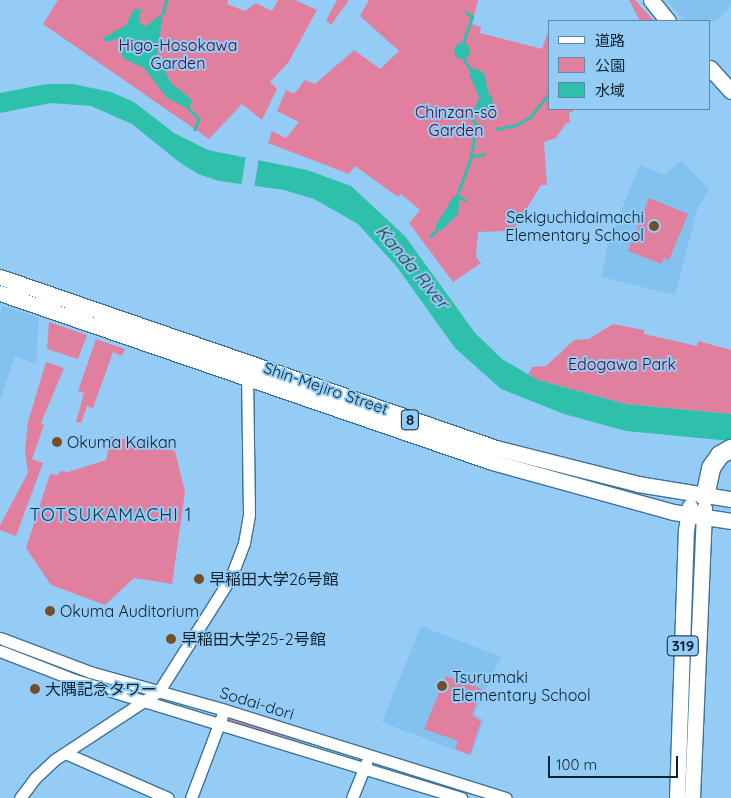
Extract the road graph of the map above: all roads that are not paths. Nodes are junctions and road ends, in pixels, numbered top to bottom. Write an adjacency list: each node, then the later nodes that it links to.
1 (651, 0): 2 (main road)
2 (667, 20)
3 (711, 69): 4 (main road)
4 (731, 91)
5 (0, 278): 7 (main road, Shin-Mejiro Street / 8)
6 (0, 293): 8 (main road, Shin-Mejiro Street / 8)
7 (246, 363): 8 (street); 10 (main road, Shin-Mejiro Street / 8)
8 (249, 381): 12 (main road, Shin-Mejiro Street / 8); 17 (street)
9 (726, 452): 10 (highway)
10 (700, 496): 11 (main road, 8); 12 (main road, 319); 13 (main road, 319)
11 (731, 499)
12 (687, 514): 13 (main road, Shin-Mejiro Street / 8); 30 (main road, 319)
13 (703, 517): 14 (main road, 8); 31 (main road, 319)
14 (731, 520)
15 (0, 638): 17 (street, Sodai-dori)
16 (0, 651): 18 (street, Sodai-dori)
17 (159, 691): 18 (street); 19 (street, Sodai-dori)
18 (145, 700): 20 (street, Sodai-dori); 21 (street)
19 (225, 710): 20 (street); 22 (street, Sodai-dori)
20 (220, 722): 23 (street, Sodai-dori); 26 (street)
21 (64, 753): 24 (street); 25 (street)
22 (366, 753): 23 (street); 29 (street, Sodai-dori)
23 (365, 768): 27 (street); 28 (street, Sodai-dori)
24 (20, 798)
25 (168, 798)
26 (191, 798)
27 (352, 798)
28 (461, 798)
29 (505, 798)
30 (677, 798)
31 (692, 798)

